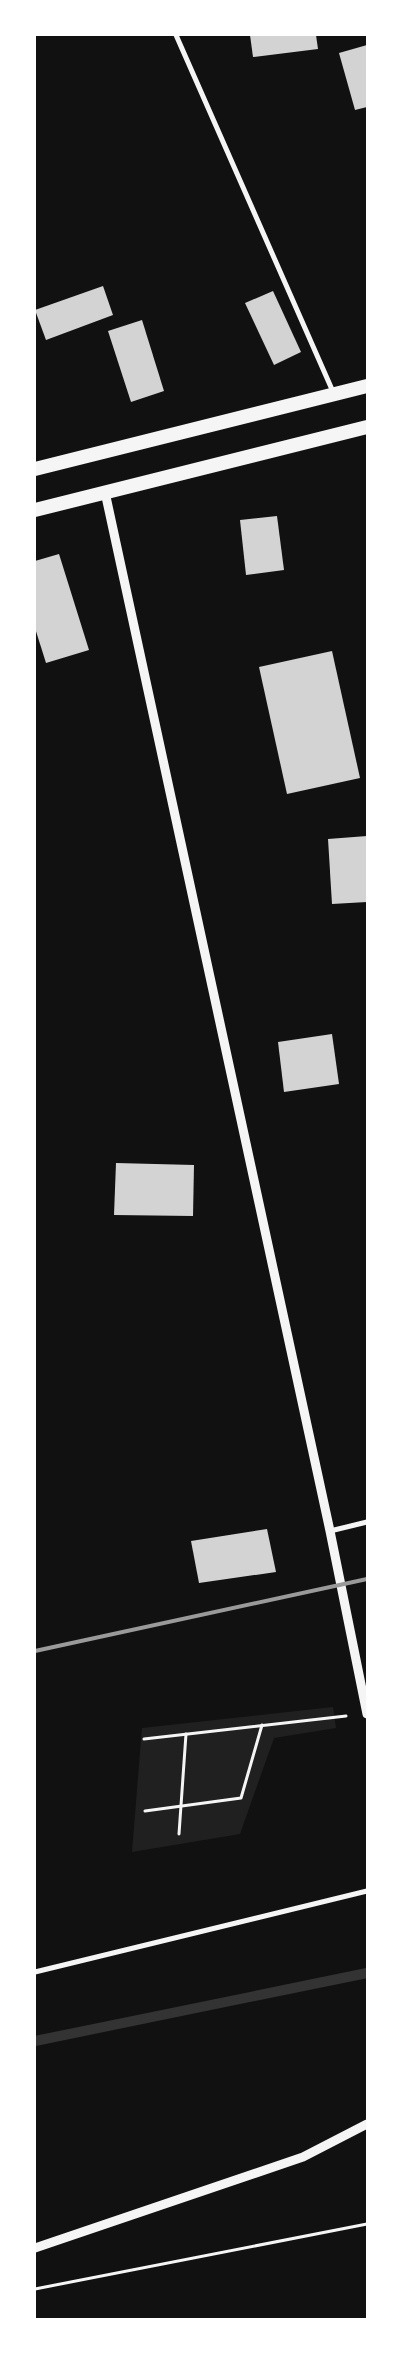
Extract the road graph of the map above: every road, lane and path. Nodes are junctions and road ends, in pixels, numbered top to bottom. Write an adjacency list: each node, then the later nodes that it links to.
1 (176, 35): 3 (street)
2 (367, 386): 3 (highway)
3 (334, 394): 5 (highway)
4 (367, 426): 6 (highway)
5 (35, 469)
6 (105, 492): 7 (highway); 9 (street)
7 (35, 510)
8 (367, 1522): 9 (street)
9 (330, 1532): 10 (street)
10 (367, 1714): 11 (path)
11 (262, 1726): 12 (path); 14 (path)
12 (186, 1734): 13 (path); 14 (path)
13 (144, 1739)
14 (181, 1806): 15 (path); 16 (path)
15 (145, 1811)
16 (178, 1834)
17 (367, 1891): 18 (street)
18 (35, 1972)
19 (367, 2124): 21 (street)
20 (367, 2224): 22 (path)
21 (35, 2248)
22 (35, 2289)

